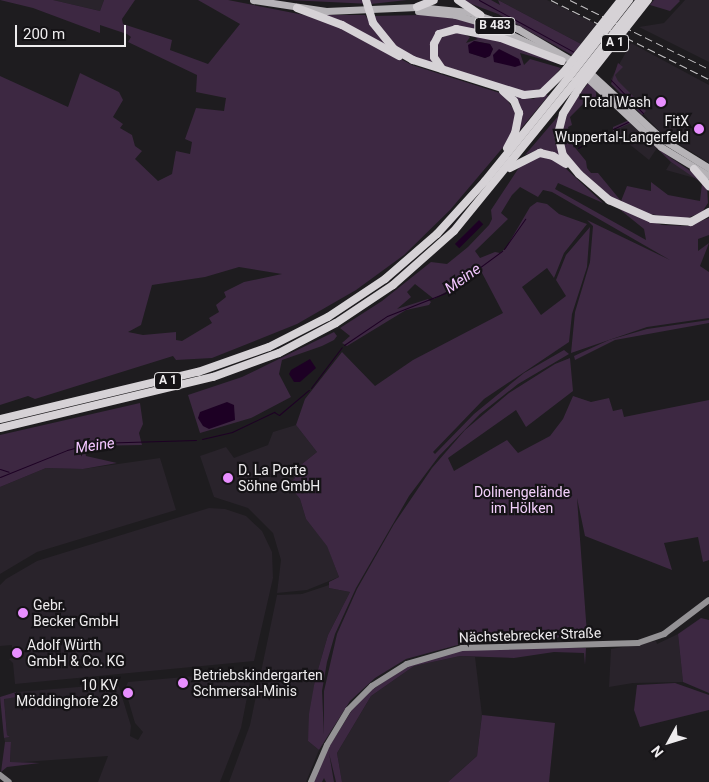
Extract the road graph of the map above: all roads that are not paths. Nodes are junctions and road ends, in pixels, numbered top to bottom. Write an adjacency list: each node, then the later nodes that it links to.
1 (253, 0): 10 (main road, B 483)
2 (366, 0): 13 (highway, bridge)
3 (434, 0): 9 (highway)
4 (458, 0): 12 (highway)
5 (620, 0): 16 (highway, bridge)
6 (629, 0): 16 (highway, A 1, bridge)
7 (640, 0): 16 (highway, A 1, bridge)
8 (648, 0): 16 (highway, A 1, bridge)
9 (416, 7): 11 (main road, B 483); 12 (main road, B 483)
10 (297, 8): 11 (main road, B 483); 13 (highway)
11 (391, 10): 14 (main road, B 483)
12 (480, 15): 19 (main road, B 483)
13 (413, 60): 15 (highway)
14 (562, 61): 15 (highway); 20 (main road, B 483)
15 (442, 69): 17 (highway)
16 (572, 79): 17 (highway); 18 (highway, A 1); 21 (highway, A 1); 22 (highway)
17 (497, 87): 18 (highway)
18 (501, 161): 27 (highway, A 1)
19 (709, 168)
20 (694, 169): 23 (main road, B 483); 24 (highway)
21 (504, 172): 22 (highway); 28 (highway, A 1)
22 (579, 174): 26 (highway)
23 (709, 176)
24 (709, 186)
25 (709, 207): 26 (highway)
26 (707, 214)
27 (0, 420)
28 (0, 428)
29 (709, 600): 32 (main road, Nächstebrecker Straße)
30 (0, 775): 31 (main road)
31 (9, 782)
32 (311, 782)

